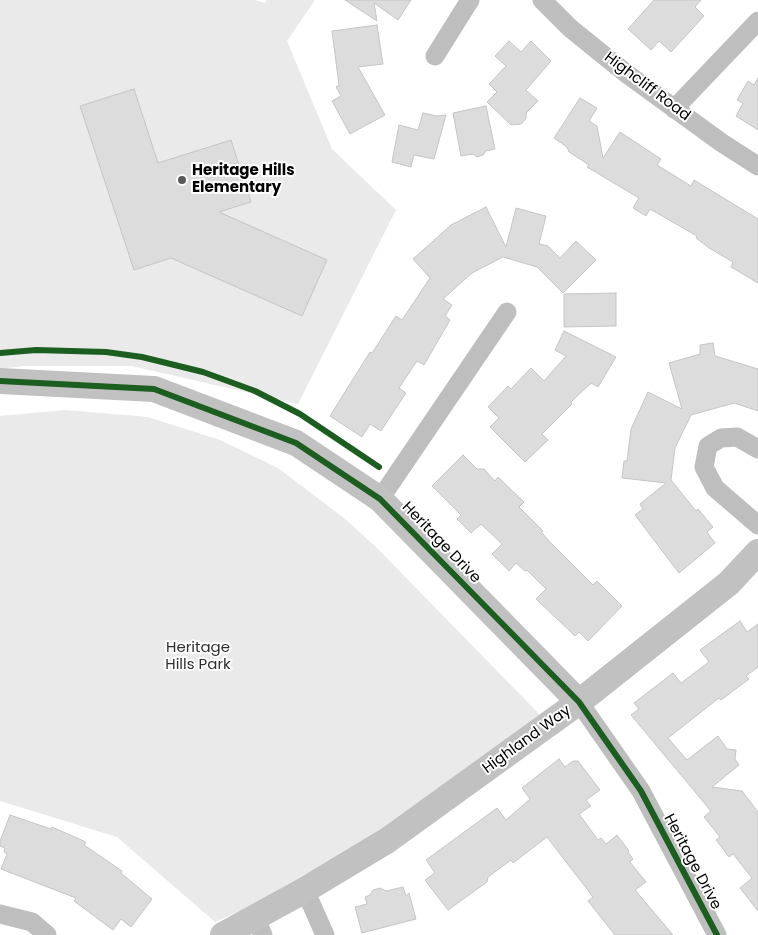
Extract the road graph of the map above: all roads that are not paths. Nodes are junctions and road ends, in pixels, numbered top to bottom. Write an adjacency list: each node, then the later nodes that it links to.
1 (470, 0): 4 (street)
2 (542, 0): 5 (street, Highcliff Road)
3 (758, 21): 5 (street)
4 (435, 56)
5 (674, 109): 6 (street, Highcliff Road)
6 (758, 166)
7 (507, 312): 10 (street, Heritage Drive)
8 (0, 381): 10 (street, Heritage Drive)
9 (758, 449): 11 (street)
10 (380, 499): 13 (street, Heritage Drive)
11 (758, 525)
12 (758, 552): 13 (street, Highland Way)
13 (579, 702): 14 (street, Highland Way); 20 (street, Heritage Drive)
14 (305, 890): 16 (street, Highland Way); 19 (street)
15 (0, 914): 17 (street)
16 (259, 926): 18 (street, Highland Way)
17 (47, 935)
18 (223, 935)
19 (325, 935)
20 (717, 935)

